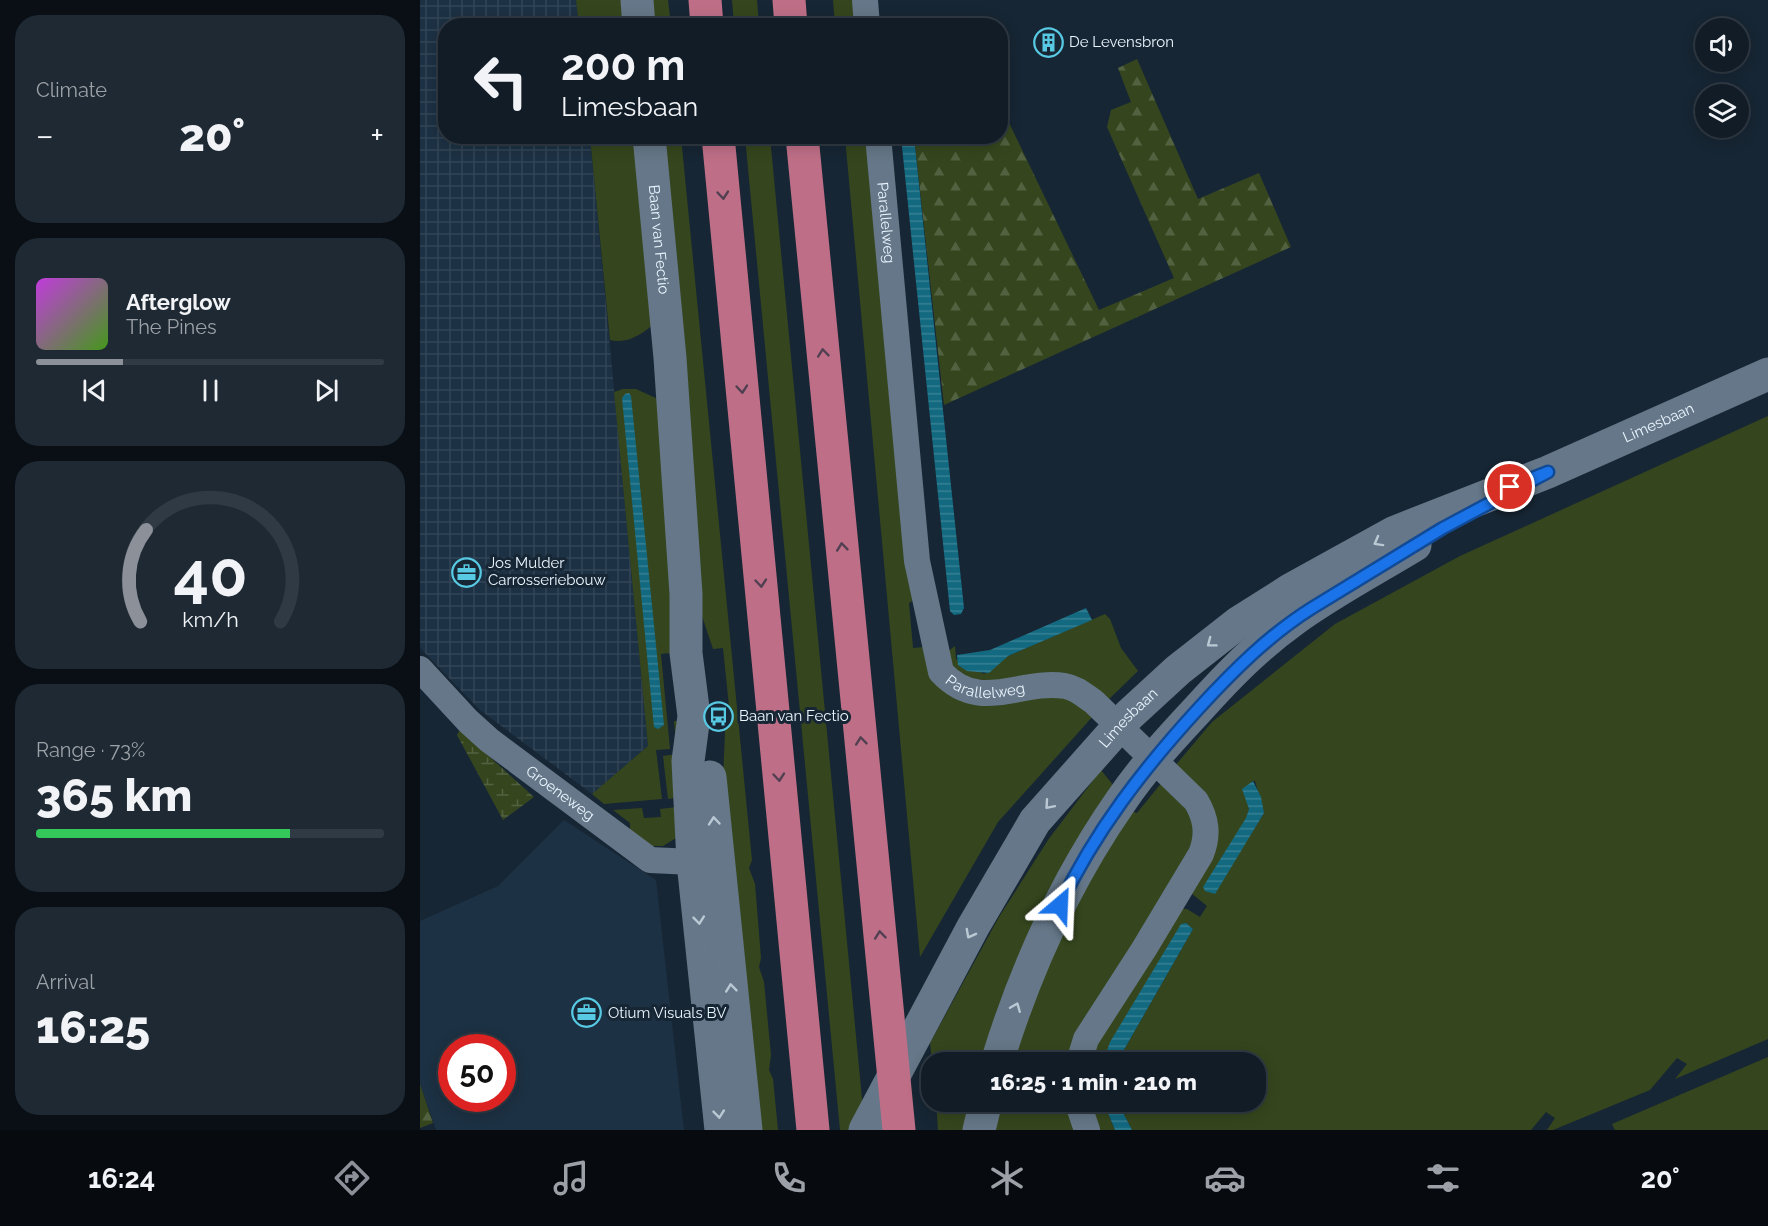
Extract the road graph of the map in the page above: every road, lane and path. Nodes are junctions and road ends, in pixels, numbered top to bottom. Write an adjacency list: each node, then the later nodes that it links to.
1 (637, 0): 5 (main road)
2 (705, 0): 6 (highway)
3 (789, 0): 7 (highway)
4 (865, 0): 8 (street)
5 (638, 18)
6 (706, 18)
7 (790, 18)
8 (866, 18)
9 (651, 144): 16 (main road, Baan van Fectio)
10 (719, 144): 23 (highway, one-way to 23)
11 (803, 144): 25 (highway, one-way to 11)
12 (879, 144): 18 (street, Parallelweg)
13 (1768, 374): 14 (main road, Limesbaan)
14 (1548, 472): 17 (main road, Limesbaan, one-way to 14); 24 (main road, Limesbaan, one-way to 24)
15 (420, 669): 16 (street, Groeneweg)
16 (706, 870): 21 (main road, Baan van Fectio, one-way to 21); 22 (main road, Baan van Fectio, one-way to 16)
17 (1001, 1052)
18 (1082, 1052)
19 (983, 1112): 26 (main road)
20 (1081, 1112): 27 (street)
21 (721, 1130)
22 (746, 1130)
23 (813, 1130)
24 (865, 1130)
25 (899, 1130)
26 (979, 1130)
27 (1087, 1130)

